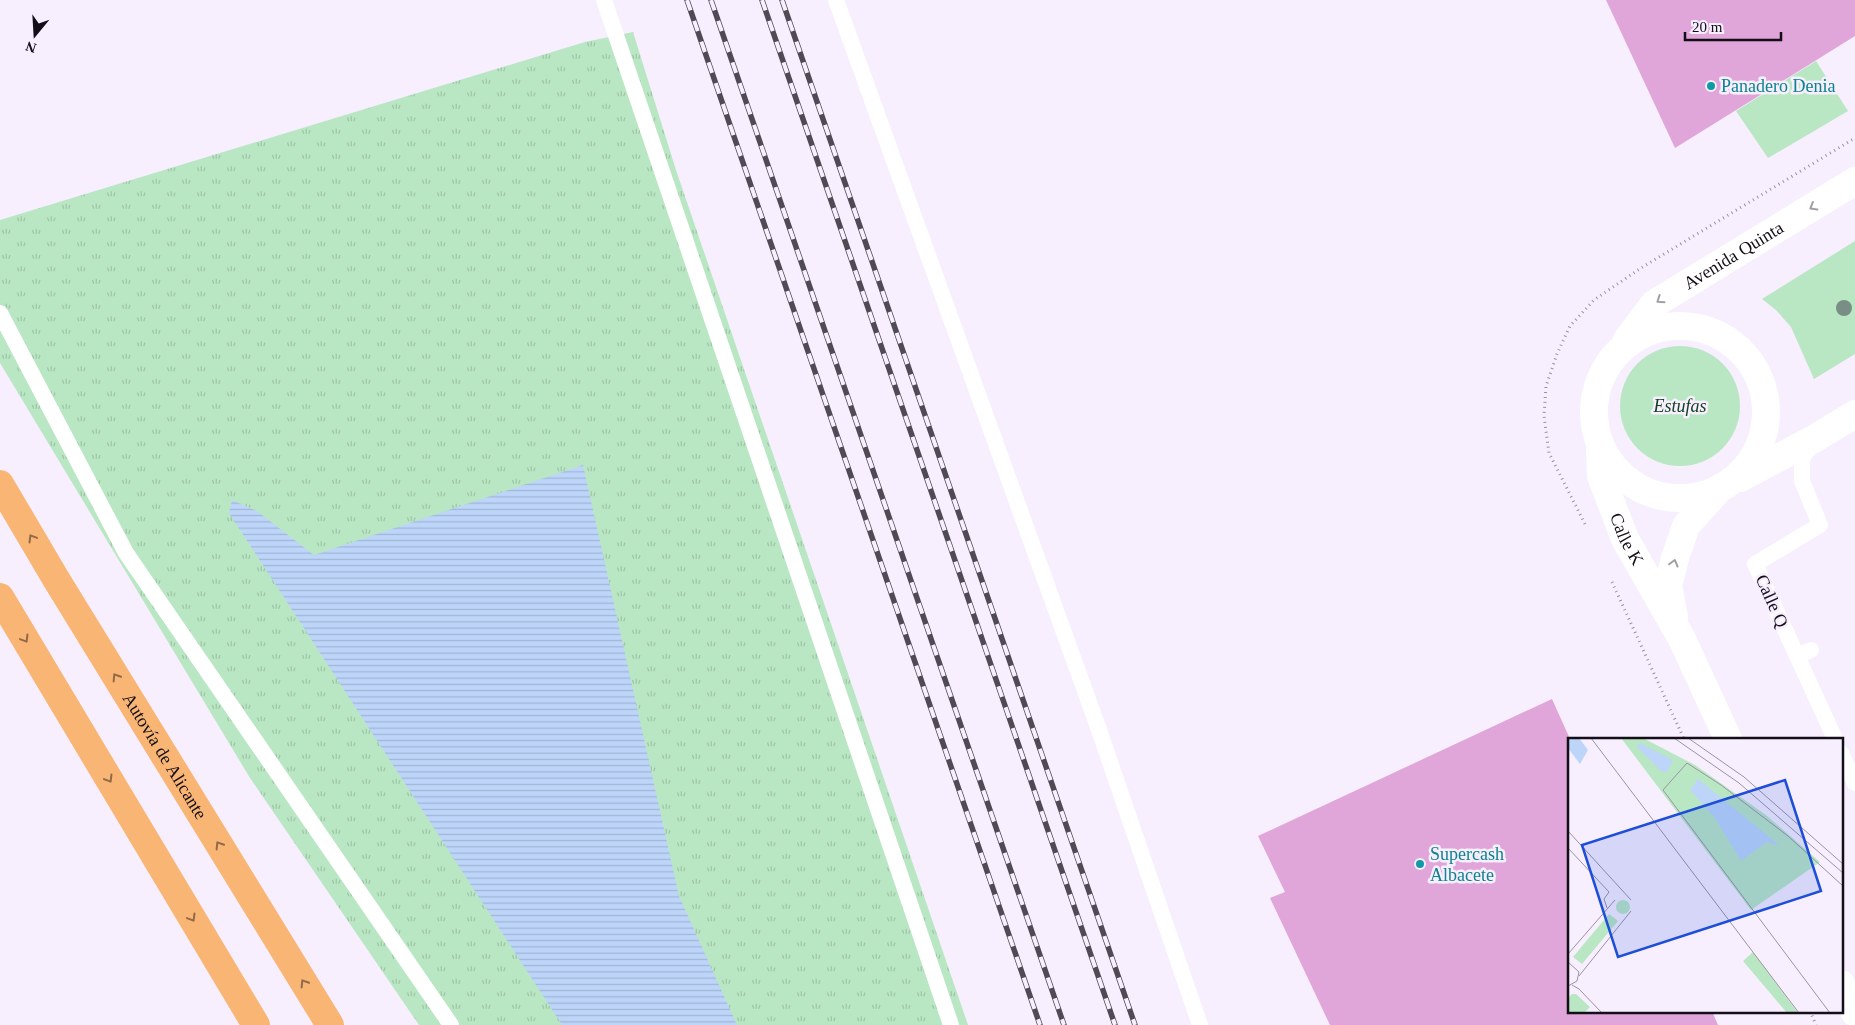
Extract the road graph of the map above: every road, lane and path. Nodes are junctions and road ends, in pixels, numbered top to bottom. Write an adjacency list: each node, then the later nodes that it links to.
1 (604, 0): 27 (lane)
2 (836, 0): 28 (lane)
3 (1855, 138): 12 (path)
4 (1855, 182): 6 (street, Avenida Quinta, one-way to 6)
5 (0, 313): 26 (lane)
6 (1623, 345): 9 (street); 11 (street)
7 (1855, 414): 8 (street)
8 (1814, 439): 11 (street); 18 (lane, Calle Q)
9 (1599, 444): 11 (street); 15 (street, Calle K)
10 (0, 484): 25 (highway, Autovía de Alicante, one-way to 10)
11 (1724, 486): 15 (street, Calle K, one-way to 11)
12 (1588, 531)
13 (1611, 580): 16 (path)
14 (0, 598): 24 (highway, one-way to 24)
15 (1676, 628): 17 (street, Calle K)
16 (1684, 738)
17 (1728, 738)
18 (1835, 738)
19 (1842, 755): 20 (lane)
20 (1855, 783)
21 (1842, 986): 23 (street)
22 (1810, 1012): 29 (path)
23 (1855, 1013)
24 (256, 1025)
25 (330, 1025)
26 (451, 1025)
27 (951, 1025)
28 (1200, 1025)
29 (1816, 1025)

